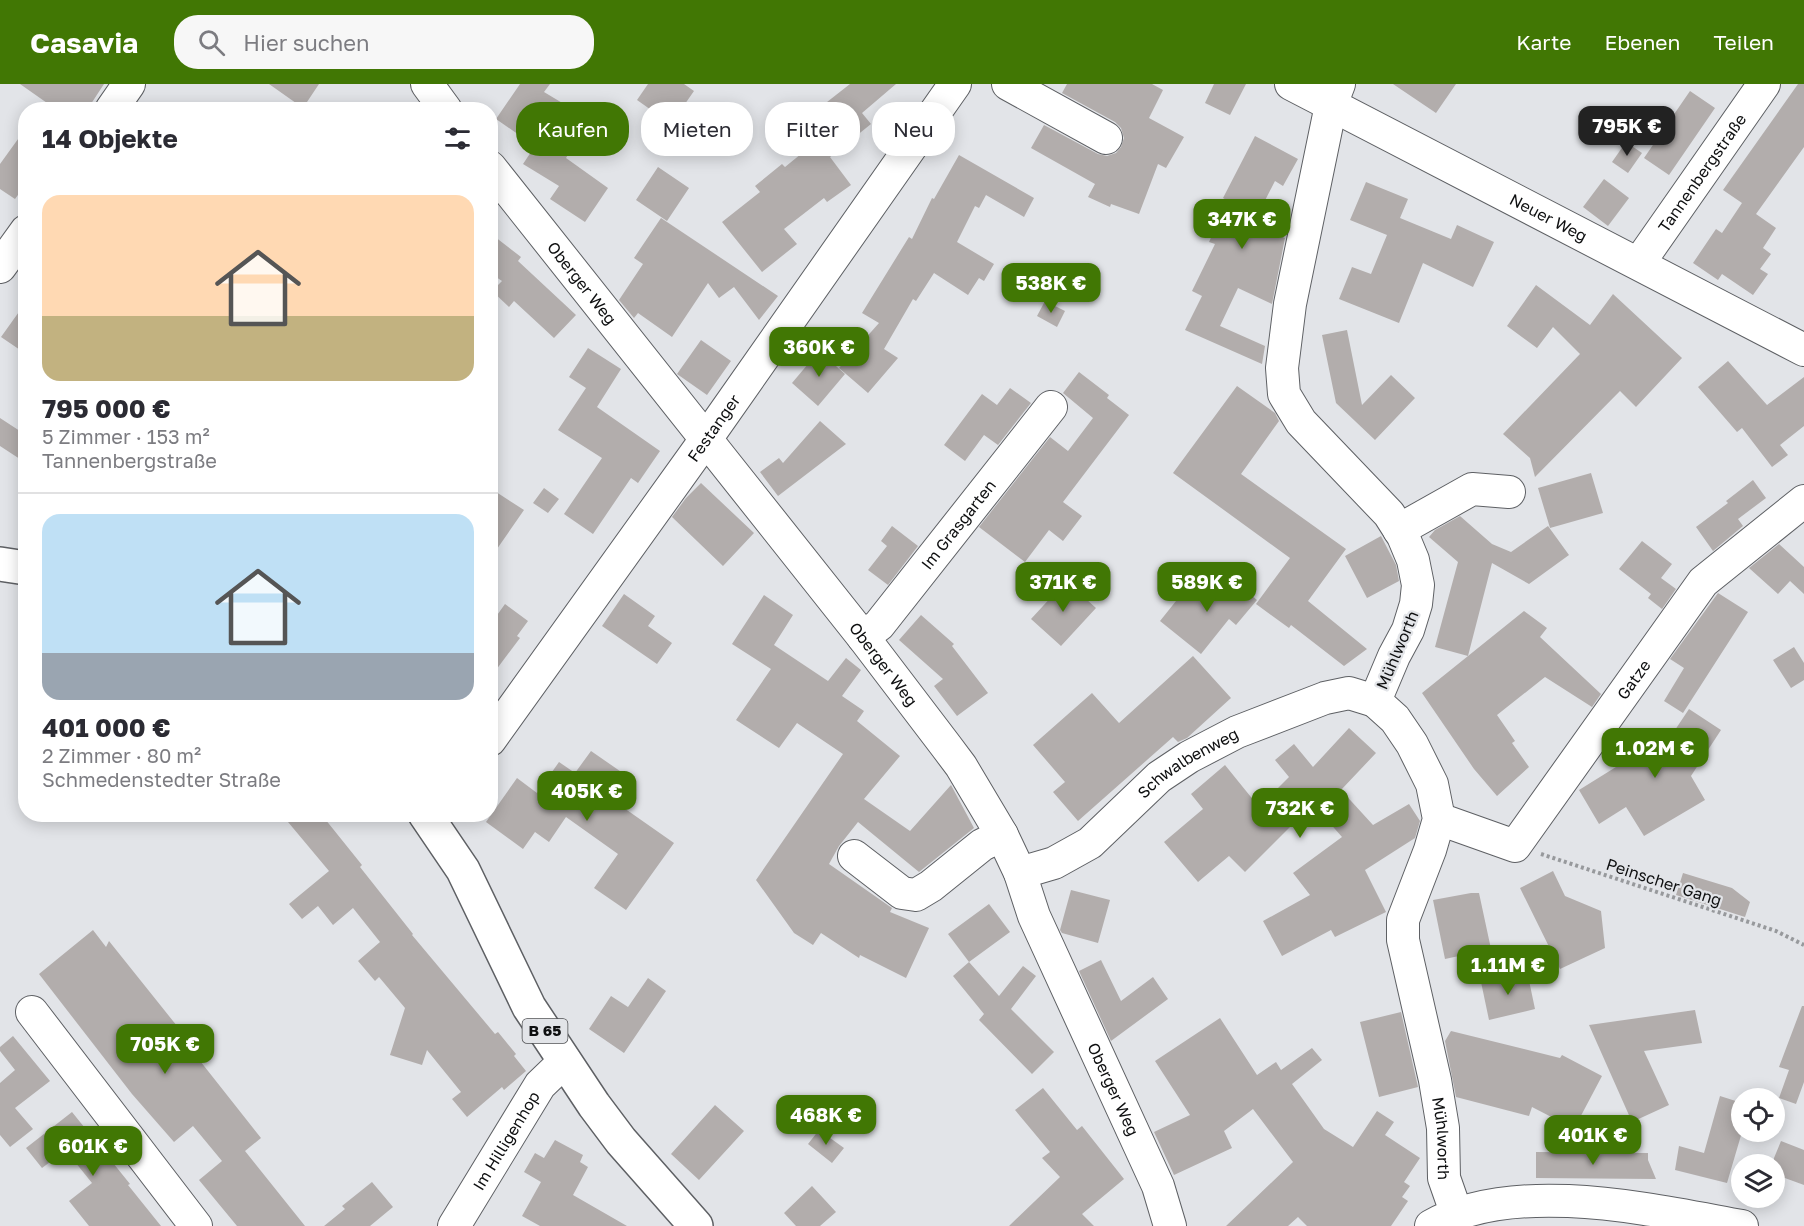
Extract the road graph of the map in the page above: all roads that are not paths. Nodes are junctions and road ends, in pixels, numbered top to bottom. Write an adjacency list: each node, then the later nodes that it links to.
1 (129, 84): 8 (street)
2 (427, 84): 9 (street)
3 (955, 84): 17 (street, Festanger)
4 (1008, 84): 10 (street)
5 (1291, 84): 7 (street, Neuer Weg)
6 (1764, 84): 13 (street, Tannenbergstraße)
7 (1335, 94): 13 (street, Neuer Weg); 20 (street, Mühlworth)
8 (117, 102)
9 (440, 102)
10 (1106, 138)
11 (498, 184): 17 (street, Oberger Weg)
12 (18, 242): 14 (street)
13 (1639, 263): 15 (street, Neuer Weg)
14 (0, 267)
15 (1804, 350)
16 (1051, 407): 23 (street, Im Grasgarten)
17 (706, 439): 23 (street, Oberger Weg); 25 (street, Festanger)
18 (1509, 492): 20 (street)
19 (1804, 501): 26 (street, Gatze)
20 (1399, 530): 24 (street, Mühlworth)
21 (0, 564): 22 (main road)
22 (18, 567)
23 (863, 637): 28 (street, Oberger Weg)
24 (1375, 700): 26 (street, Mühlworth); 30 (street, Schwalbenweg)
25 (498, 729)
26 (1439, 819): 33 (street, Mühlworth)
27 (431, 822): 32 (main road, B 65)
28 (1002, 835): 29 (street); 30 (street, Oberger Weg)
29 (854, 856)
30 (1020, 873): 37 (street, Oberger Weg)
31 (32, 1012): 34 (street)
32 (565, 1061): 35 (street, Im Hilligenhop); 36 (main road, B 65)
33 (1444, 1220): 38 (street)
34 (196, 1226)
35 (454, 1226)
36 (696, 1226)
37 (1170, 1226)
38 (1742, 1226)

